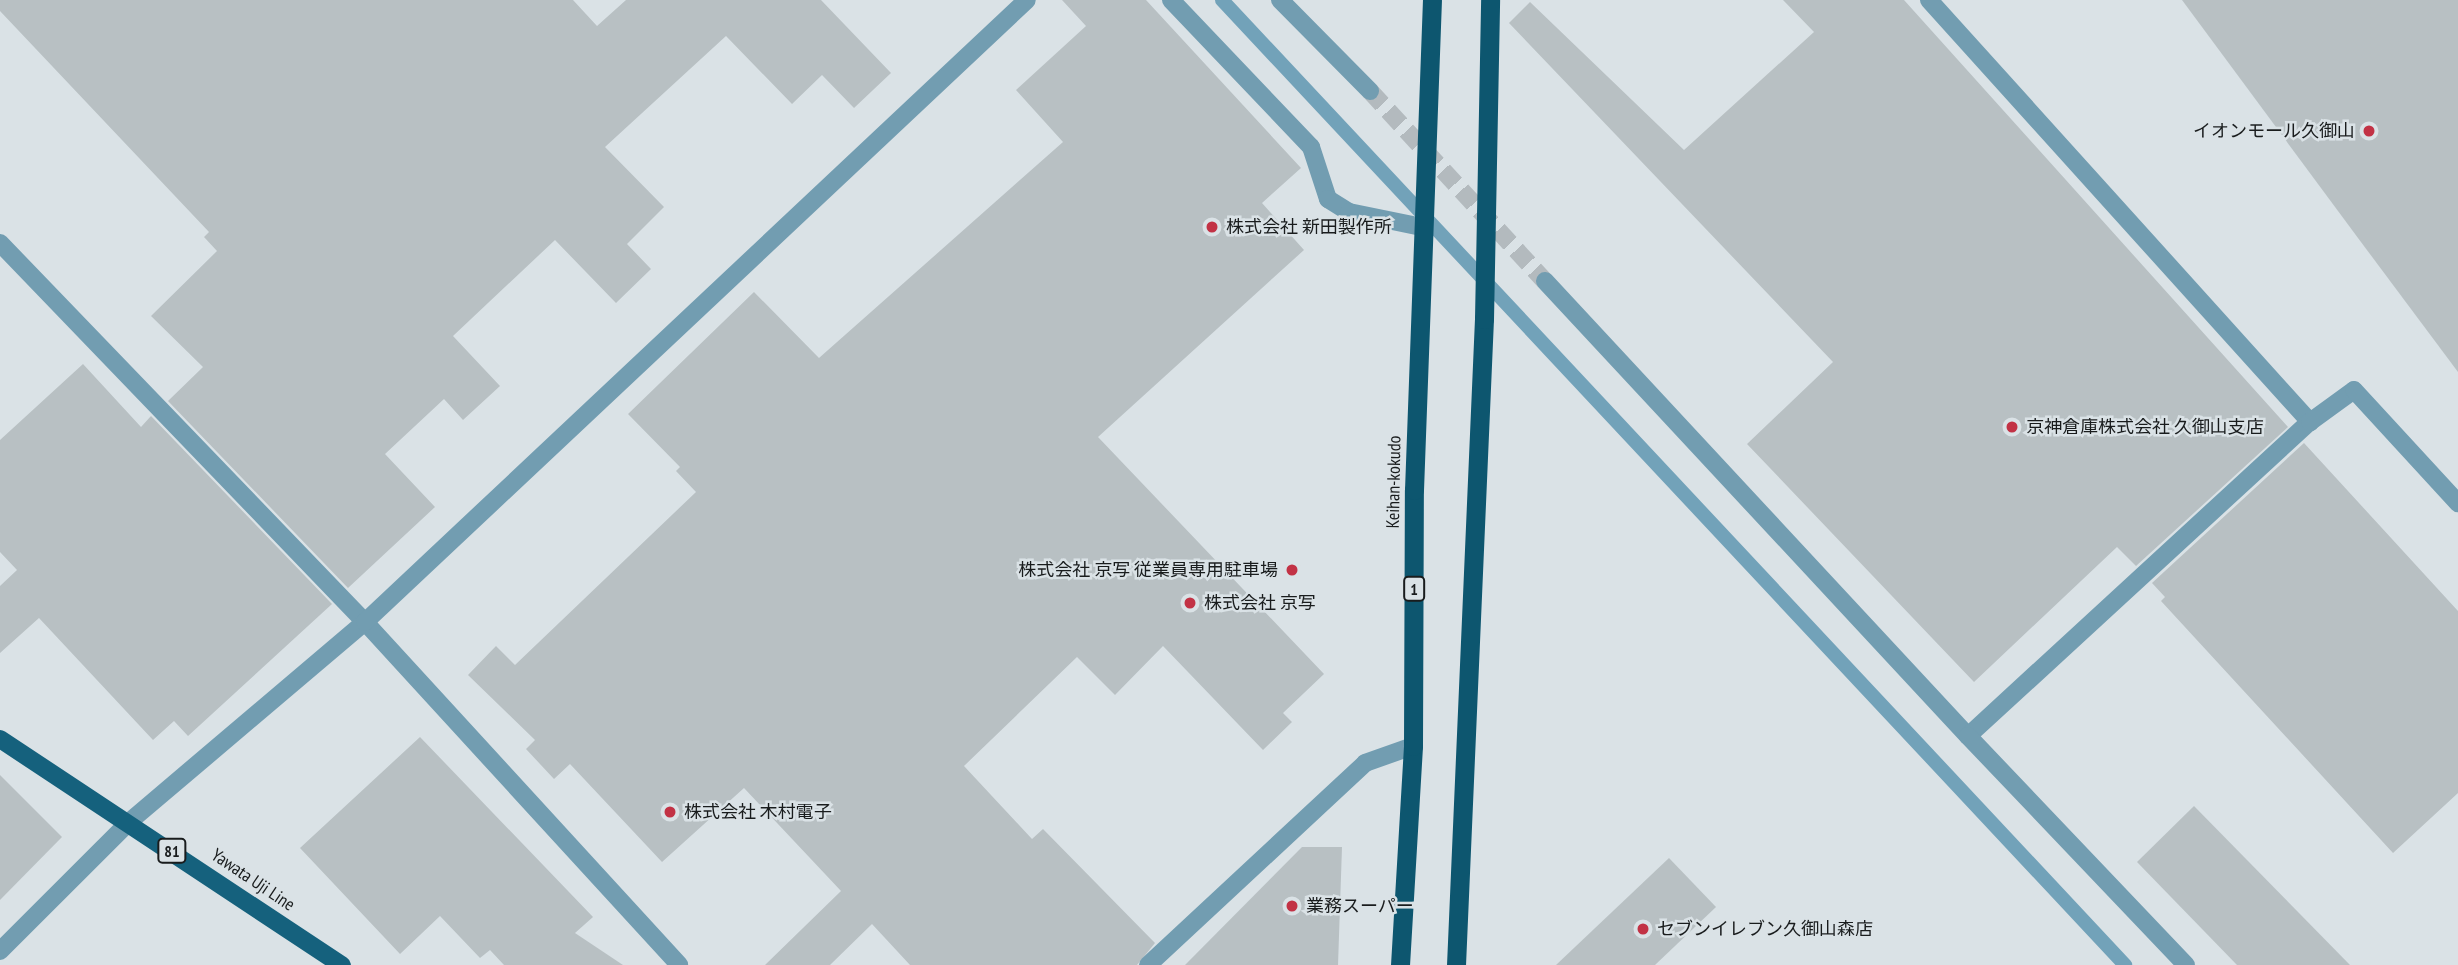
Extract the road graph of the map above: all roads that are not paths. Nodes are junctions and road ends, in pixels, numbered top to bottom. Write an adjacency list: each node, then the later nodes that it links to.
1 (1027, 0): 13 (street)
2 (1171, 0): 8 (street)
3 (1280, 0): 7 (street)
4 (1432, 0): 8 (highway, Keihan-kokudo / 1)
5 (1490, 0): 23 (highway)
6 (1929, 0): 11 (street)
7 (1370, 91)
8 (1423, 220): 16 (highway, Keihan-kokudo / 1)
9 (0, 243): 13 (street)
10 (1545, 281): 14 (street)
11 (2310, 422): 12 (street); 14 (street)
12 (2458, 503)
13 (365, 622): 17 (street); 20 (street)
14 (1968, 736): 24 (street)
15 (0, 739): 17 (main road, Yawata Uji Line / 81)
16 (1413, 746): 21 (street); 22 (highway, Keihan-kokudo / 1)
17 (130, 822): 18 (street); 19 (main road, Yawata Uji Line / 81)
18 (0, 951)
19 (342, 965)
20 (679, 965)
21 (1148, 965)
22 (1400, 965)
23 (1456, 965)
24 (2186, 965)

